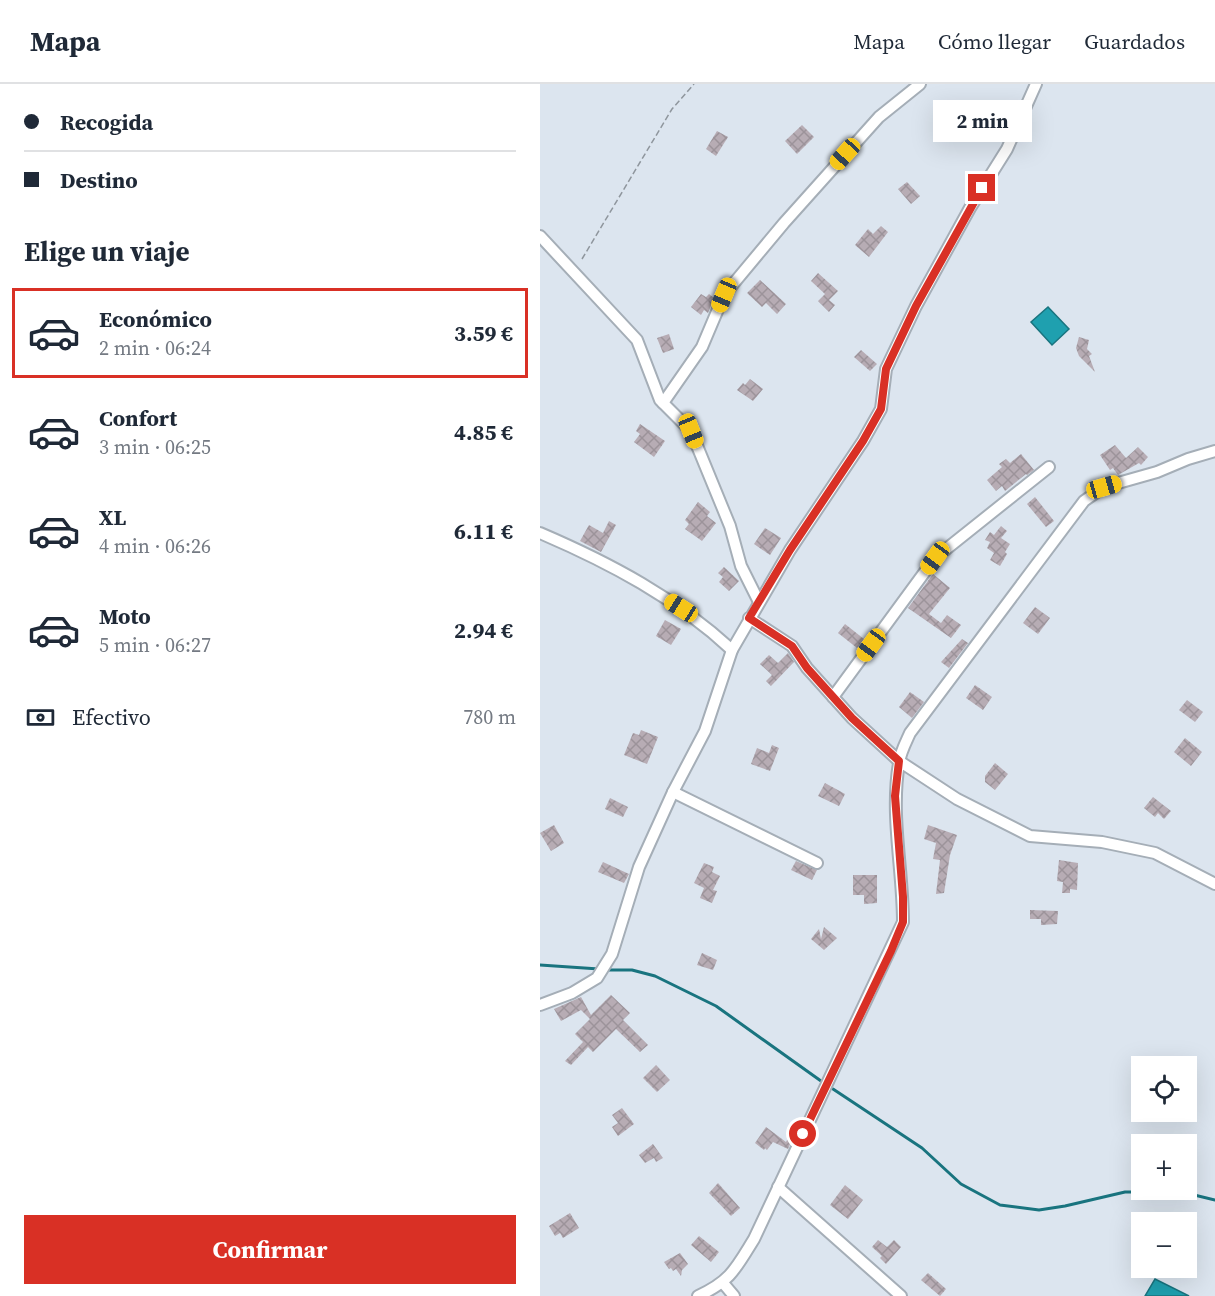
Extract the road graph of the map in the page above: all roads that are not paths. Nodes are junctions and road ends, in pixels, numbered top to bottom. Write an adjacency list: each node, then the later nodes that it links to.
1 (920, 84): 4 (street)
2 (1036, 84): 8 (street)
3 (540, 236): 4 (street)
4 (663, 403): 8 (street)
5 (1215, 451): 12 (street)
6 (1048, 467): 11 (street)
7 (540, 533): 10 (street)
8 (759, 602): 9 (street)
9 (749, 618): 10 (street); 11 (street)
10 (732, 650): 13 (street)
11 (833, 697): 12 (street)
12 (899, 761): 15 (street); 17 (street)
13 (673, 792): 14 (street); 16 (street)
14 (817, 863)
15 (1215, 884)
16 (540, 1005)
17 (778, 1188): 18 (street); 21 (street)
18 (723, 1283): 19 (street); 20 (street)
19 (698, 1296)
20 (734, 1296)
21 (901, 1296)

